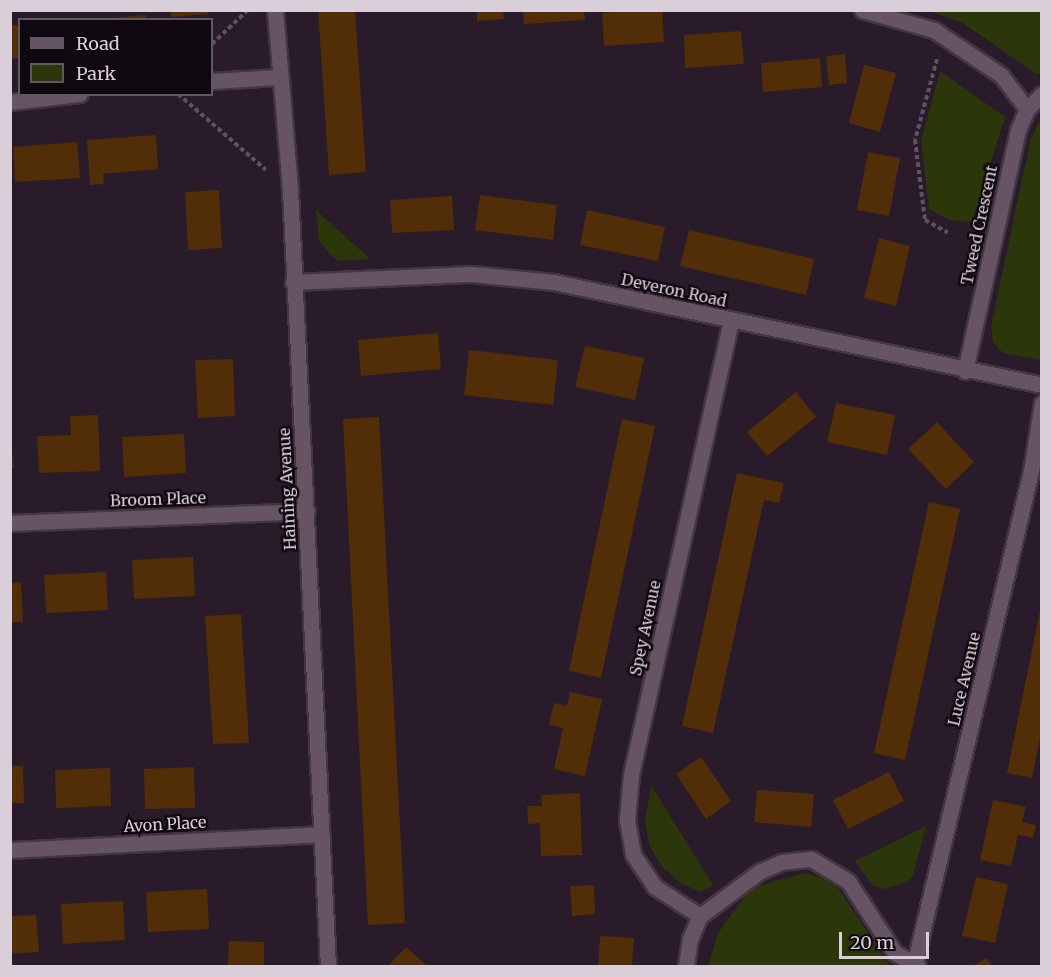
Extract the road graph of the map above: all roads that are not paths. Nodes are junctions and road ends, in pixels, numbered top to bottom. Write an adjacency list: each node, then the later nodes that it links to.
1 (275, 10): 3 (street, Haining Avenue)
2 (862, 10): 8 (street)
3 (278, 77): 4 (street); 9 (street, Haining Avenue)
4 (213, 81)
5 (1041, 94): 8 (street, Tweed Crescent)
6 (62, 96): 7 (street)
7 (10, 102)
8 (1027, 109): 11 (street, Tweed Crescent)
9 (293, 282): 10 (street, Deveron Road); 14 (street, Haining Avenue)
10 (731, 321): 11 (street, Deveron Road); 18 (street, Spey Avenue)
11 (965, 371): 12 (street, Deveron Road)
12 (1041, 385)
13 (1041, 403): 19 (street, Luce Avenue)
14 (307, 511): 15 (street, Broom Place); 16 (street, Haining Avenue)
15 (10, 523)
16 (322, 834): 17 (street, Avon Place); 20 (street, Haining Avenue)
17 (10, 850)
18 (700, 916): 19 (street); 21 (street)
19 (917, 964)
20 (328, 966)
21 (686, 966)

